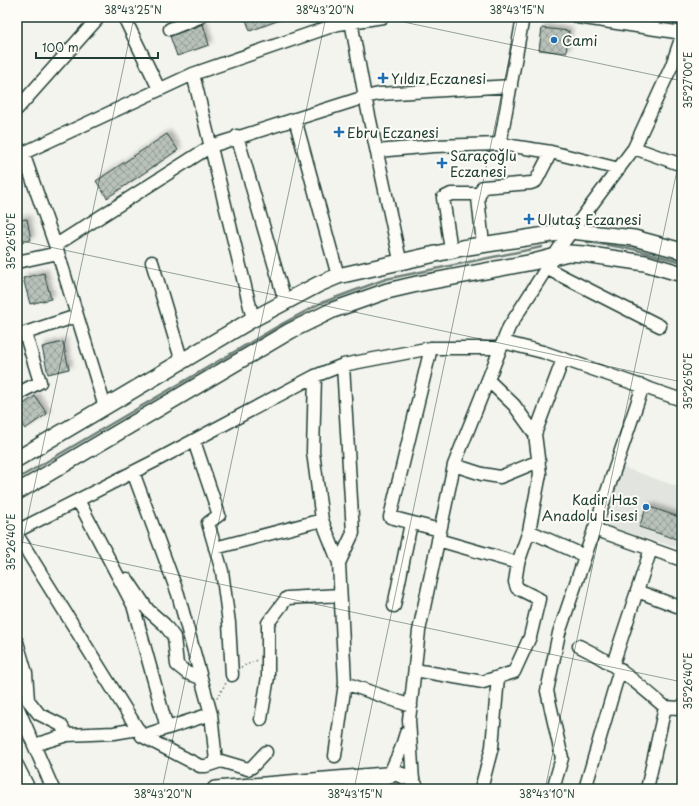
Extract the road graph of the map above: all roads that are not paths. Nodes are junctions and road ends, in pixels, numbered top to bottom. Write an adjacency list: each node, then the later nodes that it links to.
1 (99, 17): 16 (street)
2 (124, 17): 14 (street)
3 (200, 17): 9 (street)
4 (383, 17): 8 (street)
5 (523, 17): 13 (street)
6 (578, 17): 10 (street)
7 (334, 20): 8 (street); 12 (street)
8 (351, 21): 15 (street)
9 (170, 29)
10 (682, 33)
11 (682, 36): 21 (street)
12 (193, 74): 14 (street); 20 (street)
13 (511, 86): 15 (street); 19 (street)
14 (159, 89): 24 (street)
15 (365, 96): 17 (street); 22 (street)
16 (17, 110)
17 (295, 119): 18 (street); 38 (street)
18 (237, 136): 20 (street); 39 (street)
19 (500, 144): 22 (street); 23 (street)
20 (210, 146): 30 (street); 41 (street)
21 (634, 148): 25 (street); 26 (street)
22 (377, 151): 33 (street)
23 (551, 152): 26 (street); 27 (street)
24 (20, 154): 30 (street)
25 (682, 165)
26 (619, 169): 28 (street)
27 (479, 194): 29 (street); 31 (street)
28 (571, 231): 29 (main road); 32 (main road); 36 (street)
29 (483, 244): 31 (main road)
30 (57, 249): 34 (street); 40 (street)
31 (451, 250): 33 (main road)
32 (681, 250)
33 (400, 260): 38 (main road)
34 (17, 262)
35 (152, 262): 46 (street)
36 (550, 262): 37 (main road); 42 (street); 43 (street); 60 (main road)
37 (682, 274)
38 (338, 276): 39 (main road)
39 (285, 301): 41 (main road)
40 (77, 316): 51 (street); 53 (street)
41 (254, 319): 46 (main road)
42 (660, 326)
43 (502, 345): 44 (street); 45 (street); 49 (street)
44 (431, 348): 47 (street); 63 (street)
45 (563, 359): 50 (street); 54 (street)
46 (182, 362): 53 (main road)
47 (343, 365): 48 (street); 73 (street)
48 (315, 376): 55 (street); 62 (street)
49 (488, 380): 54 (street); 58 (street)
50 (643, 386): 52 (street); 64 (street)
51 (17, 394)
52 (682, 400)
53 (105, 407): 56 (main road)
54 (535, 434): 57 (street)
55 (194, 441): 59 (street); 69 (street)
56 (17, 458)
57 (538, 461): 58 (street); 66 (street)
58 (454, 466): 68 (street)
59 (133, 472): 61 (street); 86 (street)
60 (17, 492)
61 (78, 500): 65 (street); 75 (street)
62 (322, 520): 69 (street); 73 (street)
63 (411, 523): 68 (street); 78 (street)
64 (594, 529): 70 (street); 71 (street)
65 (17, 531)
66 (529, 531): 71 (street); 74 (street)
67 (17, 535): 96 (street)
68 (439, 535): 74 (street); 83 (street)
69 (215, 548): 84 (street)
70 (651, 549): 72 (street); 76 (street)
71 (585, 556): 110 (street)
72 (682, 560)
73 (339, 562): 77 (street)
74 (518, 563): 85 (street)
75 (114, 568): 86 (street); 95 (street)
76 (637, 591): 79 (street); 82 (street)
77 (340, 595): 87 (street); 93 (street)
78 (394, 606)
79 (682, 608)
80 (17, 642): 97 (street)
81 (579, 646): 82 (street)
82 (617, 666): 91 (street); 111 (street)
83 (415, 670): 85 (street); 89 (street)
84 (232, 675)
85 (498, 677): 109 (street)
86 (201, 678): 92 (street)
87 (345, 682): 89 (street); 100 (street)
88 (17, 706): 98 (street)
89 (411, 706): 94 (street)
90 (682, 706): 91 (street)
91 (665, 707): 112 (street)
92 (211, 714): 95 (street); 101 (street)
93 (261, 718)
94 (409, 720): 103 (street); 104 (street)
95 (167, 728): 96 (street)
96 (140, 733): 97 (street); 101 (street)
97 (68, 735): 98 (street)
98 (34, 745): 106 (street)
99 (266, 752): 101 (street)
100 (335, 756)
101 (216, 762)
102 (17, 765): 105 (street)
103 (388, 774): 104 (main road); 107 (main road); 108 (main road)
104 (416, 786)
105 (29, 789)
106 (53, 789)
107 (215, 789)
108 (375, 789)
109 (481, 789)
110 (553, 789)
111 (585, 789)
112 (646, 789)

